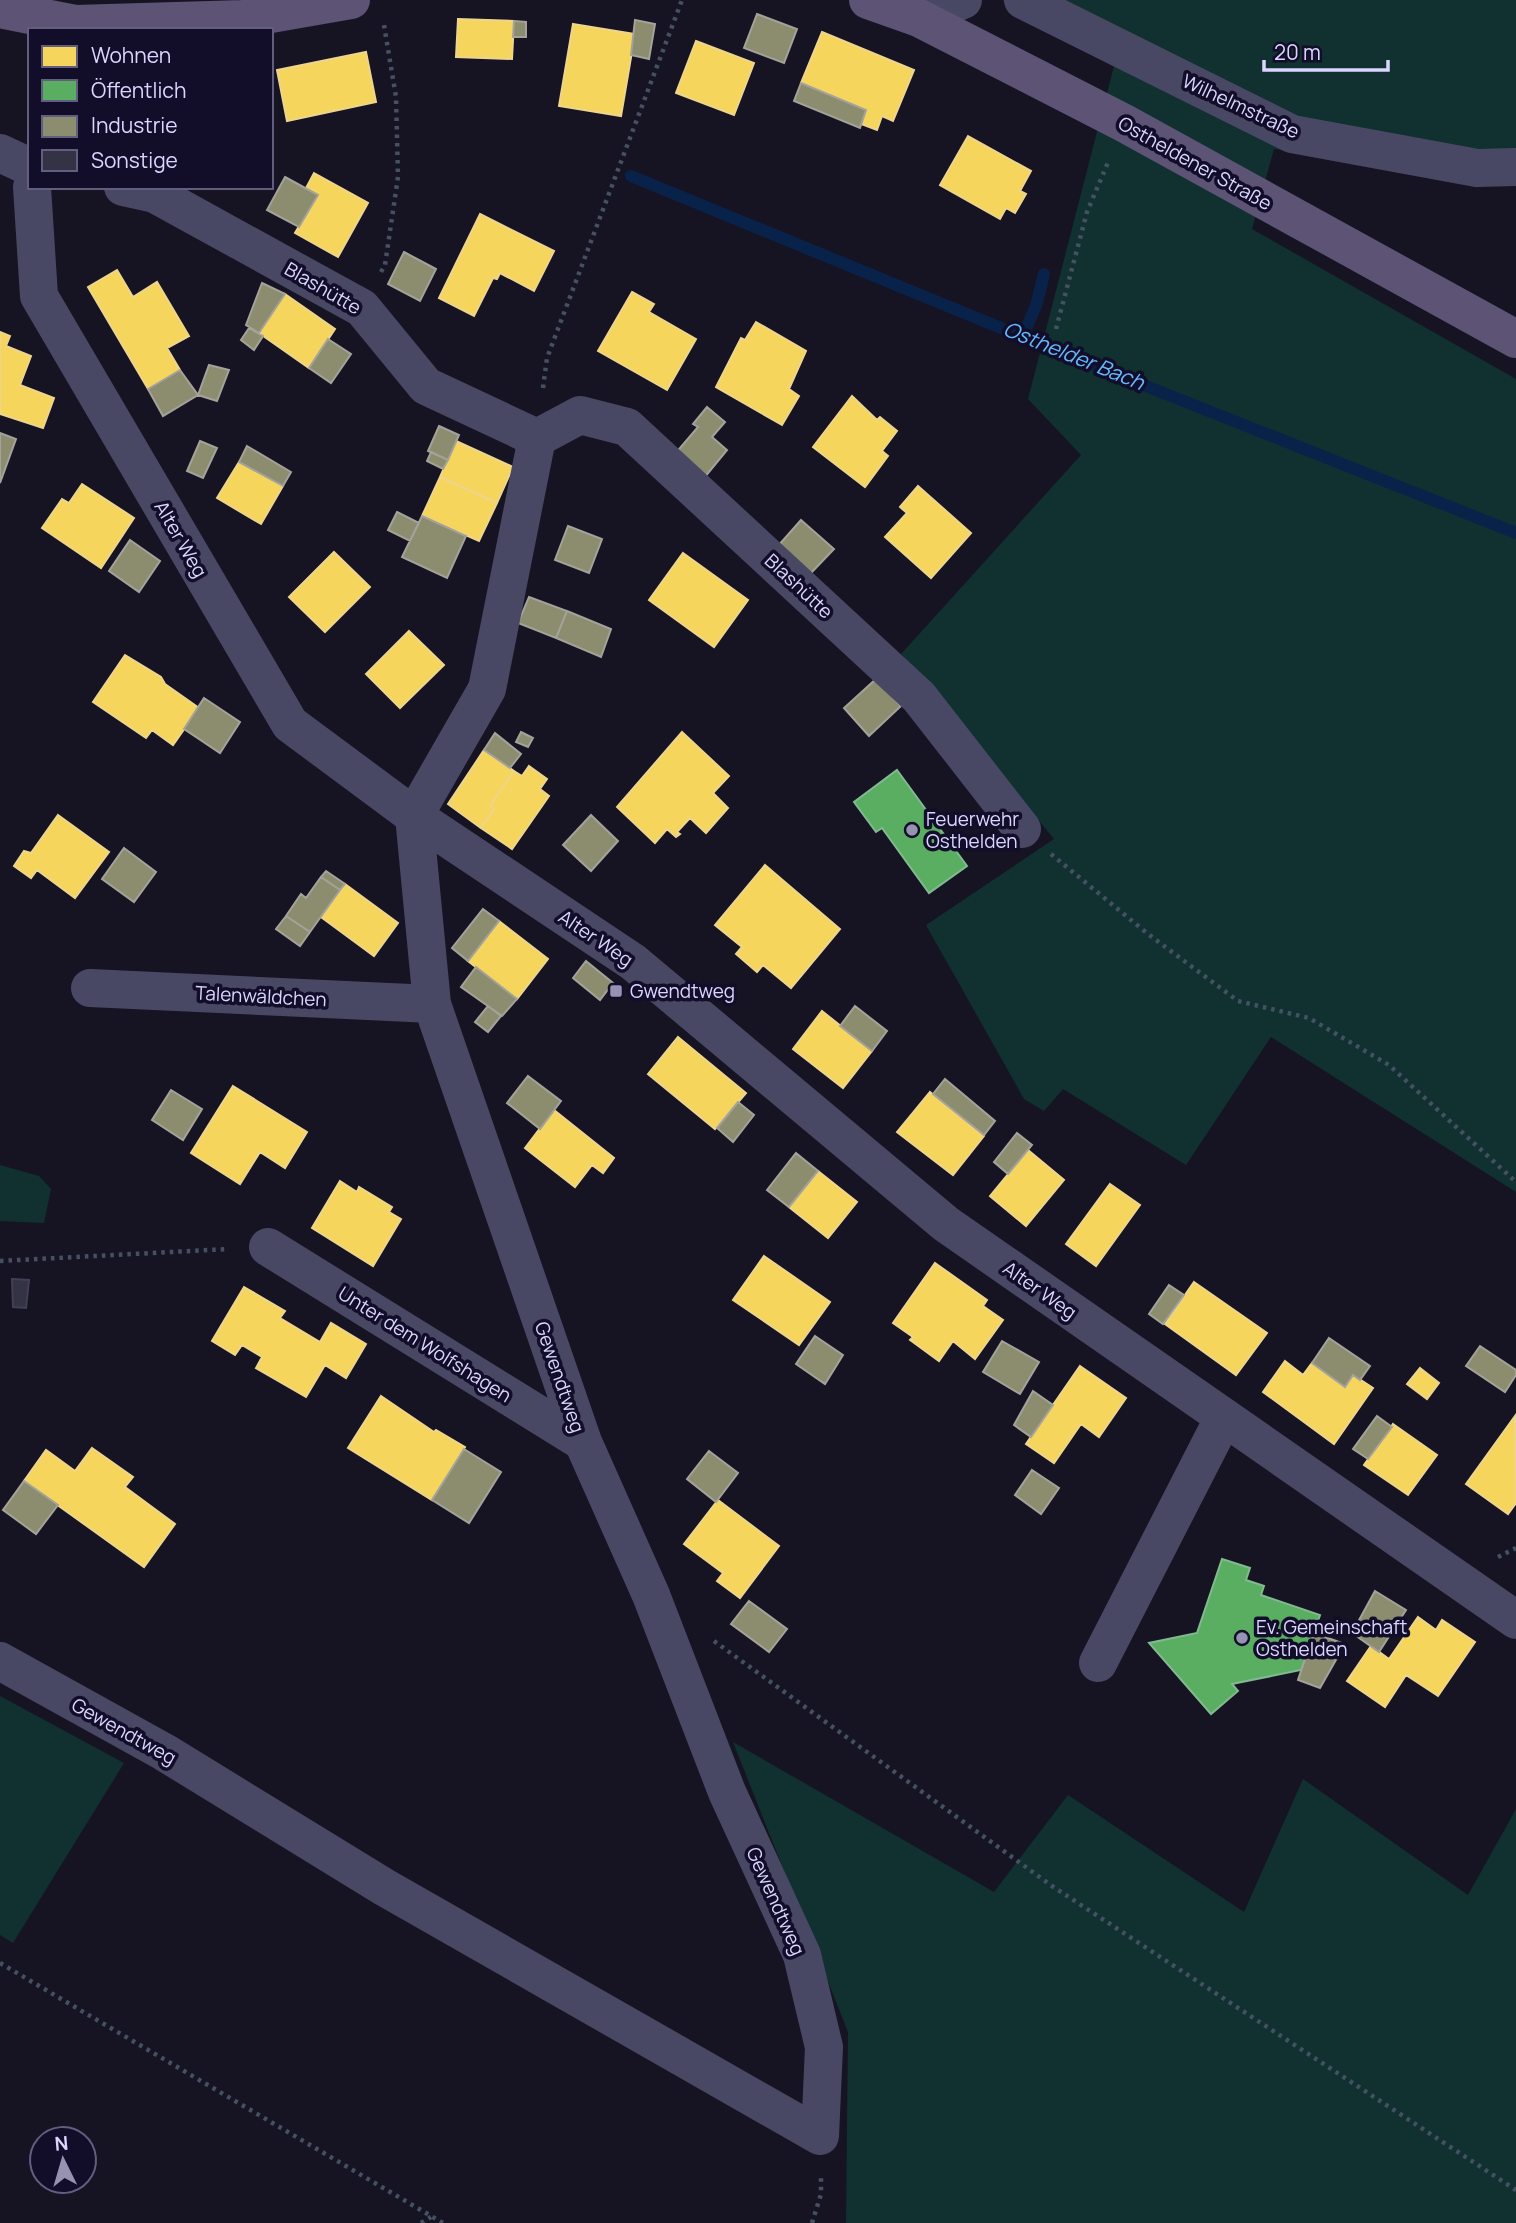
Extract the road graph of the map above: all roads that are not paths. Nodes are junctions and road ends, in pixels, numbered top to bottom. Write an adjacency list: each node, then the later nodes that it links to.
1 (868, 0): 6 (main road, Ostheldener Straße)
2 (963, 0): 6 (street)
3 (1023, 0): 10 (street, Wilhelmstraße)
4 (366, 6): 7 (main road)
5 (0, 9): 7 (main road)
6 (919, 18): 13 (main road, Ostheldener Straße)
7 (74, 27)
8 (0, 153): 9 (street)
9 (28, 166)
10 (1516, 167)
11 (32, 189): 15 (street, Alter Weg)
12 (132, 189): 14 (street, Blashütte)
13 (1516, 339)
14 (537, 438): 15 (street); 16 (street, Blashütte)
15 (414, 816): 18 (street, Gewendtweg); 20 (street, Alter Weg)
16 (1022, 829)
17 (90, 988): 18 (street, Talenwäldchen)
18 (432, 1004): 21 (street, Gewendtweg)
19 (268, 1247): 21 (street, Unter dem Wolfshagen)
20 (1223, 1419): 22 (street, Alter Weg); 24 (street)
21 (583, 1442): 23 (street, Gewendtweg)
22 (1516, 1620)
23 (0, 1661)
24 (1098, 1663)

